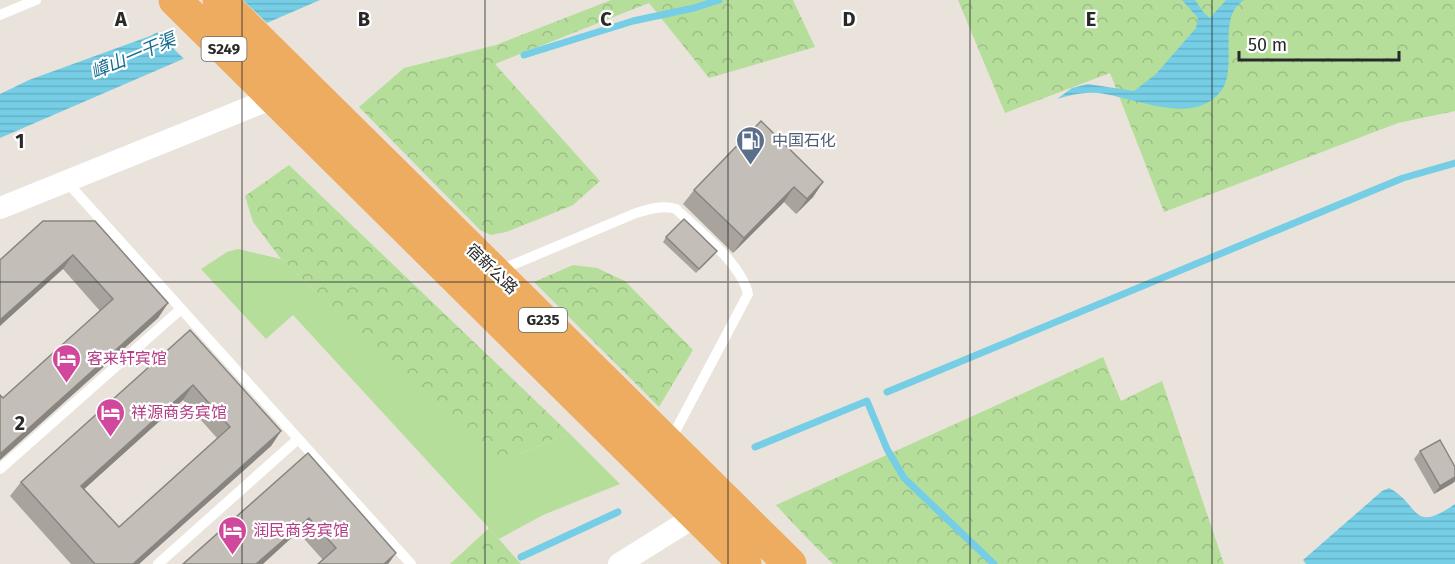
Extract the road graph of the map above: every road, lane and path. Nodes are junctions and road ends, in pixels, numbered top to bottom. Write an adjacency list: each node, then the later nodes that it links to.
1 (36, 0): 4 (lane)
2 (175, 0): 5 (highway, 宿新公路 / S249)
3 (219, 0): 5 (highway, 宿新公路 / S249)
4 (0, 15)
5 (284, 87): 6 (street); 8 (highway, 宿新公路 / G235); 13 (highway, 宿新公路 / G235)
6 (66, 181): 7 (street); 9 (lane)
7 (0, 208)
8 (495, 272): 11 (highway, 宿新公路 / G235); 11 (lane)
9 (181, 309): 10 (lane); 12 (lane)
10 (298, 439): 14 (lane); 15 (lane)
11 (669, 443): 18 (highway, 宿新公路 / G235)
12 (0, 469)
13 (696, 516): 16 (street); 17 (highway, 宿新公路 / G235)
14 (158, 564)
15 (411, 564)
16 (620, 564)
17 (745, 564)
18 (790, 564)

